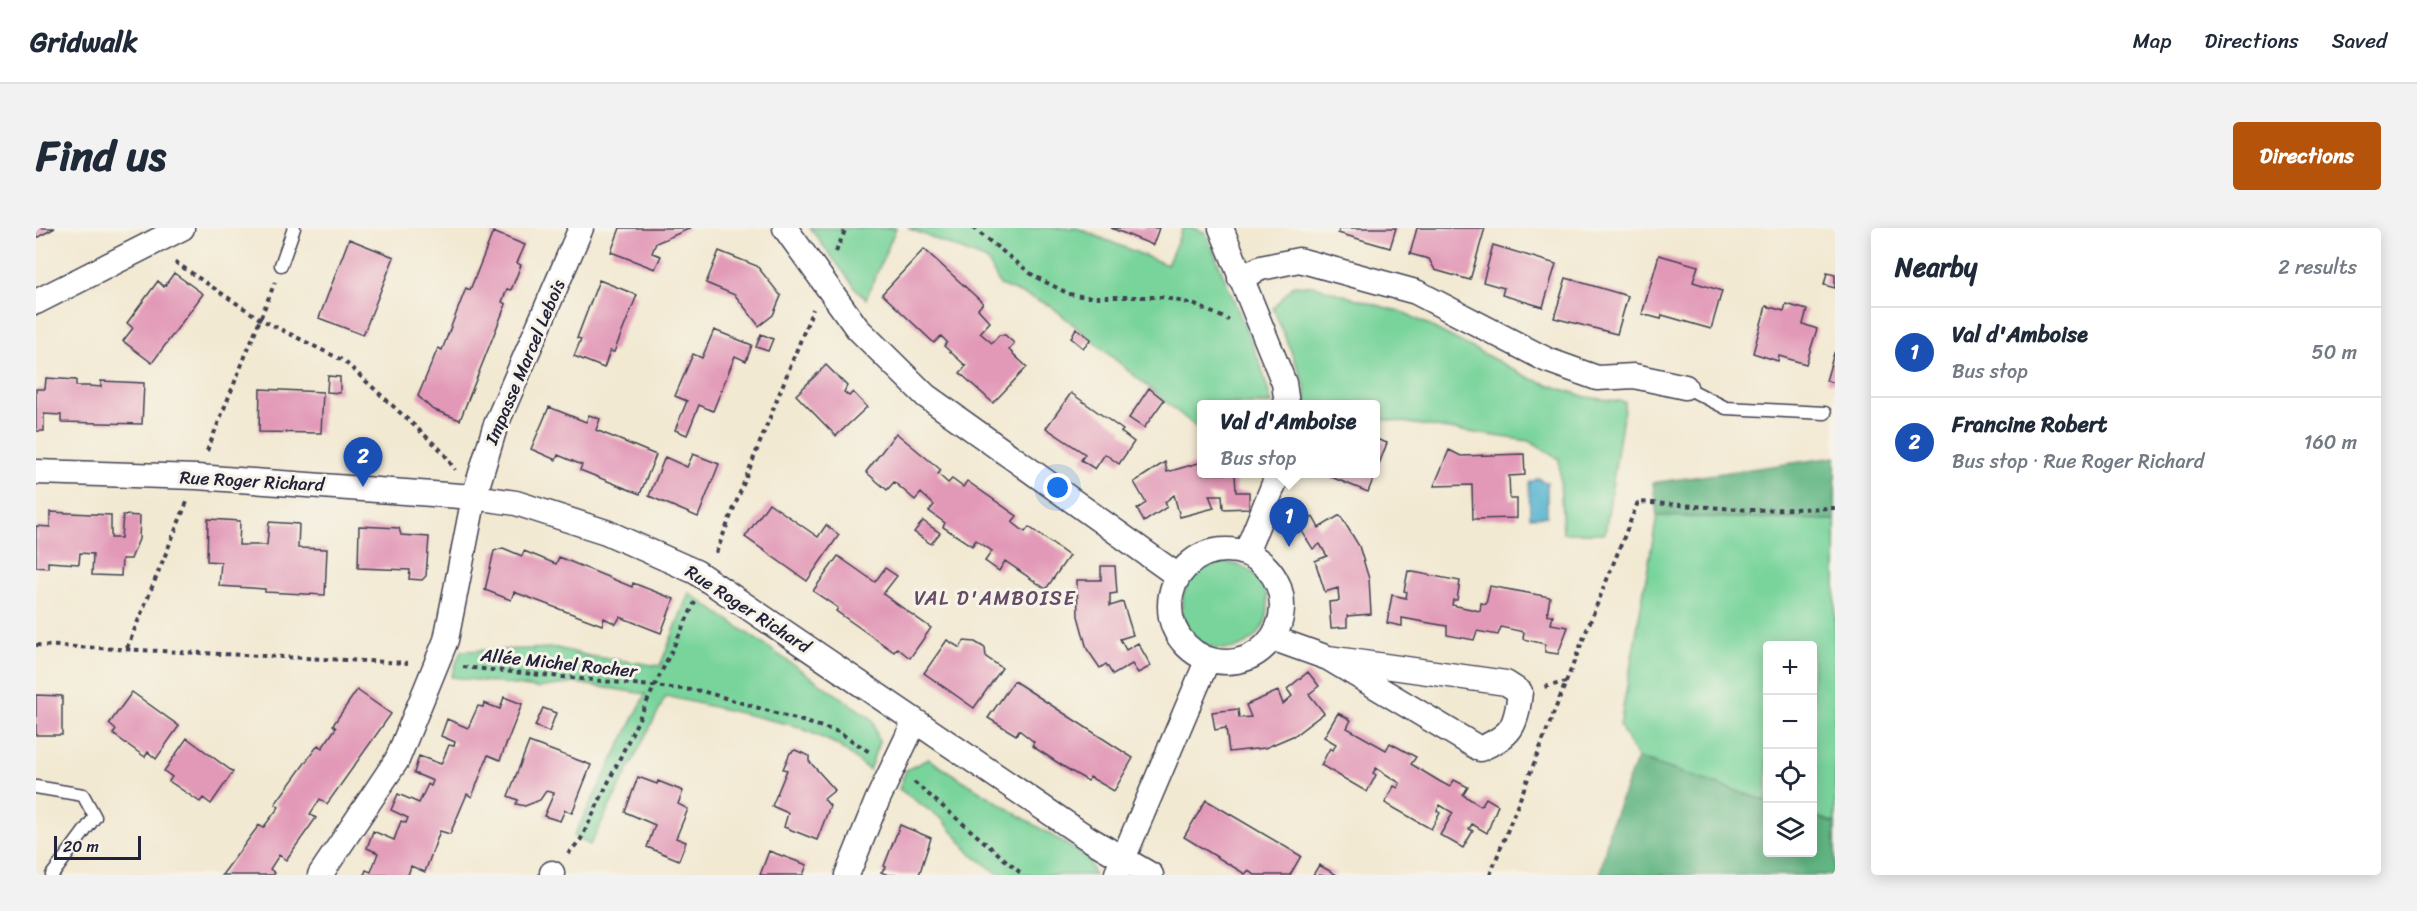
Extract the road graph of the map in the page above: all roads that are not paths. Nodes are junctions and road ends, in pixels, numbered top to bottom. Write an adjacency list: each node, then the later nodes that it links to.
1 (182, 228): 8 (street)
2 (294, 228): 6 (lane)
3 (581, 228): 14 (street, Impasse Marcel Lebois)
4 (785, 228): 16 (street)
5 (1221, 228): 7 (street)
6 (281, 265)
7 (1240, 278): 9 (street); 10 (street)
8 (36, 302)
9 (1685, 387): 11 (lane)
10 (1286, 400)
11 (1825, 413)
12 (36, 472): 14 (street, Rue Roger Richard)
13 (1276, 478): 15 (street)
14 (474, 497): 20 (street, Rue Roger Richard); 24 (street, Impasse Marcel Lebois)
15 (1246, 553): 16 (street); 17 (street)
16 (1178, 576): 19 (street)
17 (1272, 638): 18 (street); 19 (street)
18 (1328, 658): 18 (street)
19 (1208, 659): 22 (street)
20 (915, 721): 22 (street, Rue Roger Richard); 25 (street)
21 (36, 787): 23 (lane)
22 (1119, 867): 26 (street, Rue Roger Richard)
23 (52, 875)
24 (320, 875)
25 (846, 875)
26 (1151, 875)

